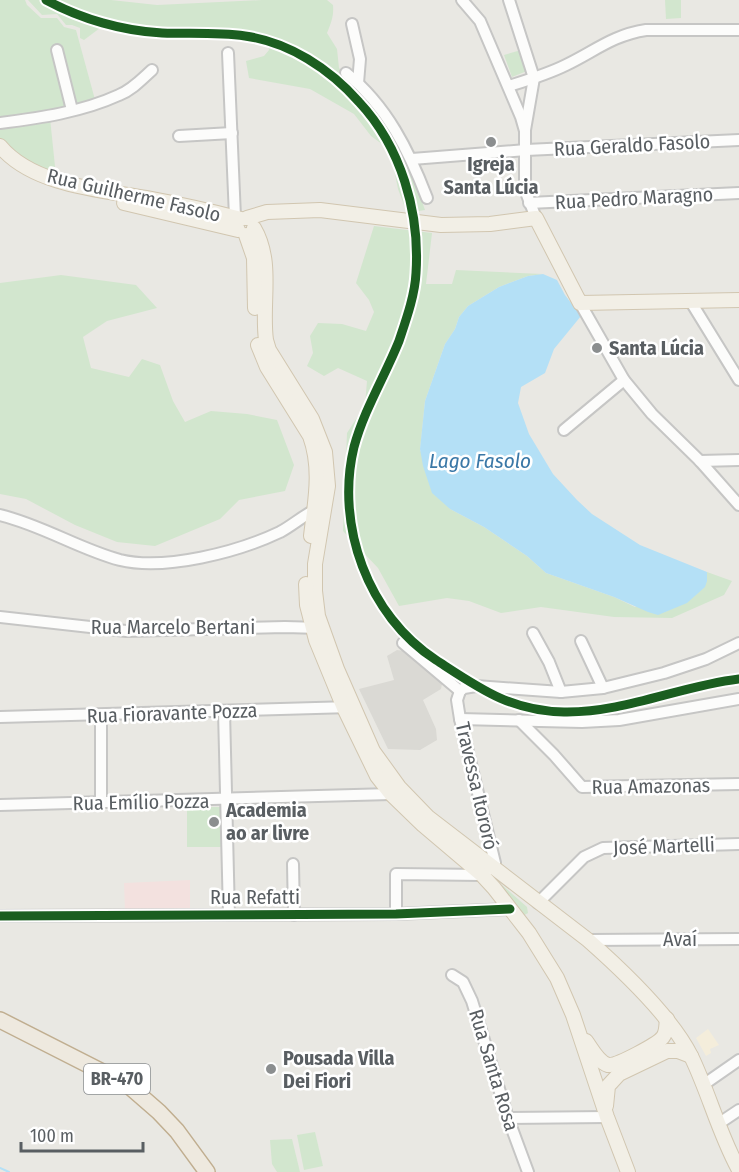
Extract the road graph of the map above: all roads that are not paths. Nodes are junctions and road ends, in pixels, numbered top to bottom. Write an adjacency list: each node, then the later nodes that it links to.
1 (462, 0): 11 (street)
2 (509, 0): 9 (street)
3 (352, 24): 10 (street)
4 (739, 30): 9 (street)
5 (57, 50): 12 (street)
6 (228, 53): 15 (street)
7 (152, 69): 12 (street)
8 (346, 73): 10 (street)
9 (534, 78): 11 (street); 14 (street)
10 (358, 83): 21 (street)
11 (509, 86): 14 (street)
12 (72, 110): 13 (street)
13 (0, 123)
14 (525, 131): 19 (street)
15 (232, 133): 16 (street); 27 (street)
16 (179, 136)
17 (739, 140): 19 (street, Rua Geraldo Fasolo)
18 (0, 146): 23 (main road, Rua Guilherme Fasolo)
19 (526, 150): 21 (street, Rua Geraldo Fasolo); 25 (street)
20 (0, 157): 23 (main road, Rua Guilherme Fasolo)
21 (412, 159): 24 (street)
22 (739, 193): 25 (street, Rua Pedro Maragno)
23 (116, 198): 27 (main road, Rua Guilherme Fasolo)
24 (427, 198)
25 (529, 204): 26 (street)
26 (536, 218): 27 (main road); 30 (main road)
27 (245, 225): 38 (main road)
28 (739, 300): 29 (main road)
29 (691, 302): 30 (main road); 31 (street)
30 (580, 303): 32 (street)
31 (734, 367): 33 (street)
32 (624, 380): 34 (street); 36 (street)
33 (739, 380)
34 (564, 429)
35 (739, 460): 36 (street)
36 (700, 461): 37 (street)
37 (739, 505)
38 (319, 508): 39 (street); 41 (main road)
39 (0, 515)
40 (0, 617): 41 (street, Rua Marcelo Bertani)
41 (317, 628): 50 (main road)
42 (533, 633): 48 (street)
43 (581, 640): 46 (street)
44 (403, 643): 47 (street)
45 (739, 643): 46 (street)
46 (603, 688): 48 (street)
47 (460, 691): 48 (street); 54 (street, Travessa Itororó)
48 (561, 692)
49 (739, 699): 55 (street)
50 (349, 708): 51 (street, Rua Fioravante Pozza); 57 (main road); 63 (main road)
51 (224, 711): 52 (street, Rua Fioravante Pozza); 58 (street)
52 (101, 715): 53 (street, Rua Fioravante Pozza); 59 (street)
53 (0, 717)
54 (460, 719): 55 (street); 63 (street, Travessa Itororó)
55 (519, 720): 56 (street, Rua Amazonas)
56 (739, 784)
57 (391, 794): 58 (street, Rua Emílio Pozza); 63 (main road)
58 (226, 800): 59 (street, Rua Emílio Pozza); 67 (street)
59 (101, 803): 60 (street, Rua Emílio Pozza)
60 (0, 805)
61 (739, 844): 64 (street, José Martelli)
62 (293, 864): 68 (street)
63 (487, 871): 64 (main road); 65 (main road); 66 (street)
64 (538, 903): 70 (main road); 73 (main road)
65 (510, 909): 66 (street, Rua Refatti); 70 (main road)
66 (396, 914): 68 (street, Rua Refatti)
67 (230, 915): 68 (street, Rua Refatti); 69 (street, Rua Refatti)
68 (294, 915)
69 (0, 916)
70 (529, 933): 78 (main road)
71 (622, 939): 72 (street, Avaí); 73 (street, Avaí); 74 (street)
72 (739, 939)
73 (588, 940): 74 (main road)
74 (608, 957): 76 (main road)
75 (452, 975): 84 (street, Rua Santa Rosa)
76 (667, 1019): 78 (main road); 79 (main road)
77 (0, 1020): 87 (highway, BR-470)
78 (578, 1030): 83 (main road)
79 (691, 1056): 81 (main road); 83 (main road)
80 (739, 1059): 81 (street)
81 (703, 1085): 85 (main road)
82 (739, 1110): 85 (street)
83 (606, 1115): 84 (street); 89 (main road)
84 (508, 1118): 88 (street, Rua Santa Rosa)
85 (718, 1124): 86 (main road)
86 (739, 1170)
87 (207, 1172)
88 (528, 1172)
89 (628, 1172)

